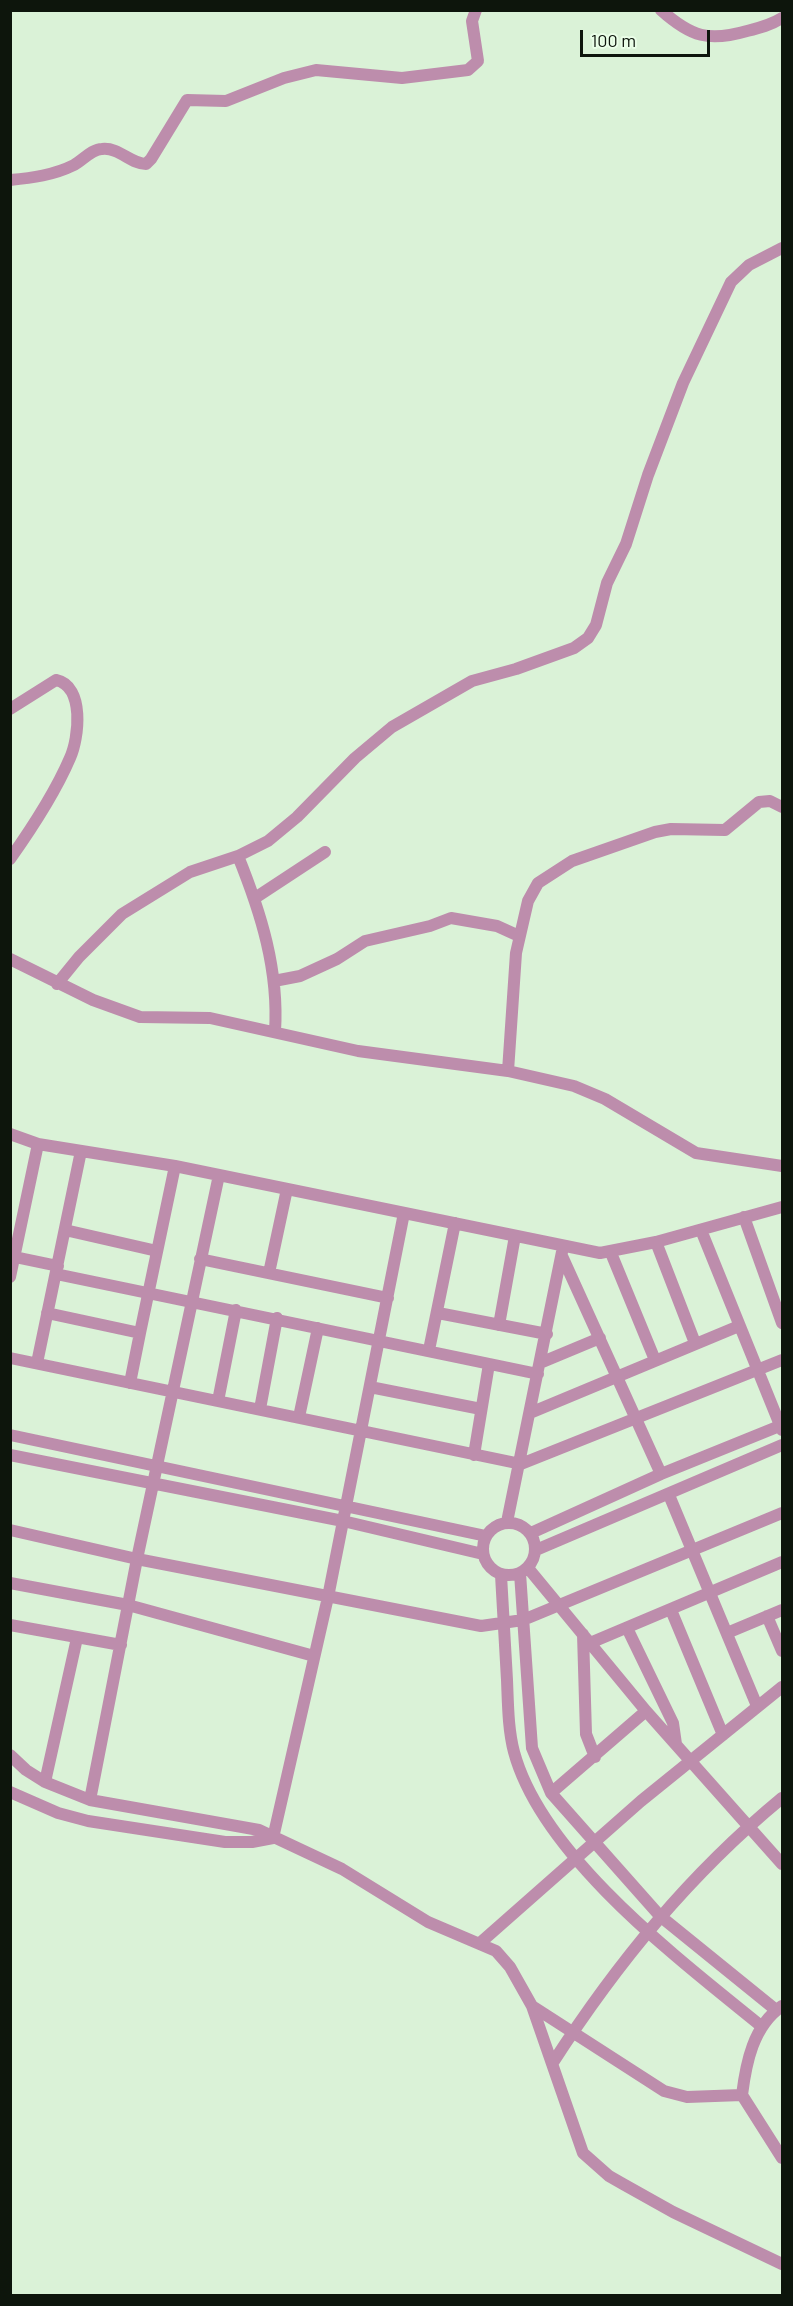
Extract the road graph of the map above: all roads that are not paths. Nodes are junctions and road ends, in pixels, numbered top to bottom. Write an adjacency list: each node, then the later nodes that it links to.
1 (476, 10): 4 (street)
2 (661, 10): 3 (street)
3 (783, 18)
4 (10, 180)
5 (783, 248): 9 (street)
6 (10, 709): 10 (street)
7 (783, 807): 12 (street)
8 (325, 852): 11 (street)
9 (238, 855): 11 (street); 15 (street)
10 (10, 859)
11 (255, 898): 14 (street)
12 (519, 936): 14 (street); 17 (street)
13 (10, 959): 15 (street)
14 (274, 981): 16 (street)
15 (57, 984): 16 (street)
16 (275, 1032): 17 (street)
17 (508, 1071): 22 (street)
18 (10, 1134): 19 (street)
19 (38, 1144): 20 (street); 36 (street)
20 (81, 1150): 21 (street); 29 (street)
21 (175, 1166): 23 (street); 33 (street)
22 (783, 1166)
23 (219, 1175): 24 (street); 37 (street)
24 (286, 1189): 26 (street); 39 (street)
25 (783, 1207): 27 (street)
26 (404, 1213): 28 (street); 42 (street)
27 (744, 1217): 30 (street); 48 (street)
28 (455, 1223): 31 (street); 46 (street)
29 (65, 1230): 33 (street); 38 (street)
30 (701, 1230): 32 (street); 50 (street)
31 (515, 1236): 34 (street); 49 (street)
32 (656, 1242): 35 (street); 56 (street)
33 (157, 1251): 41 (street)
34 (563, 1251): 35 (street); 53 (street); 54 (street)
35 (612, 1252): 59 (street)
36 (13, 1256): 38 (street); 40 (street)
37 (200, 1259): 39 (street); 43 (street)
38 (57, 1270): 41 (street); 45 (street)
39 (269, 1273): 42 (street)
40 (10, 1277)
41 (148, 1292): 43 (street); 52 (street)
42 (388, 1298): 55 (street)
43 (191, 1301): 44 (street); 68 (street)
44 (236, 1310): 47 (street); 69 (street)
45 (47, 1313): 52 (street); 61 (street)
46 (438, 1313): 49 (street); 57 (street)
47 (277, 1318): 51 (street); 70 (street)
48 (783, 1323)
49 (499, 1325): 53 (street)
50 (739, 1326): 56 (street); 64 (street)
51 (318, 1328): 55 (street); 73 (street)
52 (141, 1333): 66 (street)
53 (547, 1334): 63 (street)
54 (600, 1338): 63 (street); 65 (street)
55 (380, 1341): 57 (street); 67 (street)
56 (695, 1343): 59 (street)
57 (429, 1350): 62 (street)
58 (10, 1358): 61 (street)
59 (655, 1359): 65 (street)
60 (783, 1360): 64 (street)
61 (37, 1363): 66 (street)
62 (489, 1364): 63 (street); 71 (street)
63 (539, 1368): 72 (street)
64 (757, 1371): 74 (street); 75 (street)
65 (616, 1377): 72 (street); 74 (street)
66 (130, 1383): 68 (street)
67 (370, 1387): 71 (street); 76 (street)
68 (172, 1392): 69 (street); 81 (street)
69 (218, 1401): 70 (street)
70 (260, 1409): 73 (street)
71 (481, 1409): 80 (street)
72 (530, 1413): 82 (street)
73 (299, 1417): 76 (street)
74 (635, 1418): 82 (street); 83 (street)
75 (782, 1427): 83 (street)
76 (362, 1430): 80 (street); 86 (street)
77 (10, 1435): 81 (street)
78 (783, 1445): 85 (street)
79 (10, 1455): 84 (street)
80 (474, 1455): 82 (street)
81 (157, 1464): 84 (street); 86 (street)
82 (520, 1464): 89 (street)
83 (661, 1474): 91 (street)
84 (154, 1484): 88 (street); 96 (street)
85 (669, 1495): 93 (street); 94 (street)
86 (346, 1504): 88 (street); 92 (street)
87 (783, 1514): 94 (street)
88 (343, 1521): 95 (street); 102 (street)
89 (507, 1522): 91 (street); 92 (street)
90 (10, 1530): 96 (street)
91 (531, 1533): 93 (street)
92 (486, 1536): 95 (street)
93 (536, 1550): 98 (street)
94 (693, 1551): 101 (street); 103 (street)
95 (483, 1554): 99 (street)
96 (137, 1559): 102 (street); 104 (street)
97 (783, 1562): 101 (street)
98 (524, 1570): 99 (street); 103 (street); 108 (street)
99 (501, 1575): 110 (street)
100 (10, 1583): 104 (street)
101 (709, 1594): 105 (street); 112 (street)
102 (328, 1597): 110 (street); 117 (street)
103 (558, 1604): 108 (street); 114 (street)
104 (128, 1605): 115 (street); 117 (street)
105 (671, 1610): 111 (street); 121 (street)
106 (783, 1610): 107 (street)
107 (767, 1616): 112 (street); 116 (street)
108 (523, 1620): 110 (street); 128 (street)
109 (10, 1625): 113 (street)
110 (504, 1625): 134 (street)
111 (627, 1628): 114 (street); 122 (street)
112 (727, 1633): 119 (street)
113 (77, 1638): 115 (street); 126 (street)
114 (586, 1638): 120 (street); 124 (street)
115 (121, 1645): 130 (street)
116 (783, 1651)
117 (314, 1656): 132 (street)
118 (783, 1687): 119 (street)
119 (757, 1706): 121 (street)
120 (646, 1711): 122 (street); 124 (street)
121 (723, 1735): 125 (street)
122 (676, 1744): 125 (street)
123 (10, 1755): 126 (street)
124 (596, 1757): 128 (street)
125 (690, 1760): 131 (street); 133 (street)
126 (45, 1782): 130 (street)
127 (10, 1792): 132 (street)
128 (551, 1793): 133 (street)
129 (783, 1798): 131 (street)
130 (90, 1800): 132 (street)
131 (748, 1827): 135 (street); 136 (street)
132 (273, 1838): 138 (street)
133 (595, 1840): 134 (street); 136 (street)
134 (578, 1860): 137 (street); 138 (street)
135 (783, 1864)
136 (660, 1916): 137 (street); 140 (street)
137 (646, 1933): 141 (street); 142 (street)
138 (480, 1943): 139 (street)
139 (531, 2006): 142 (street); 143 (street)
140 (779, 2008): 141 (street)
141 (761, 2026): 144 (street)
142 (572, 2033): 143 (street); 144 (street)
143 (552, 2064): 146 (street)
144 (742, 2095): 145 (street)
145 (783, 2158)
146 (781, 2261)

